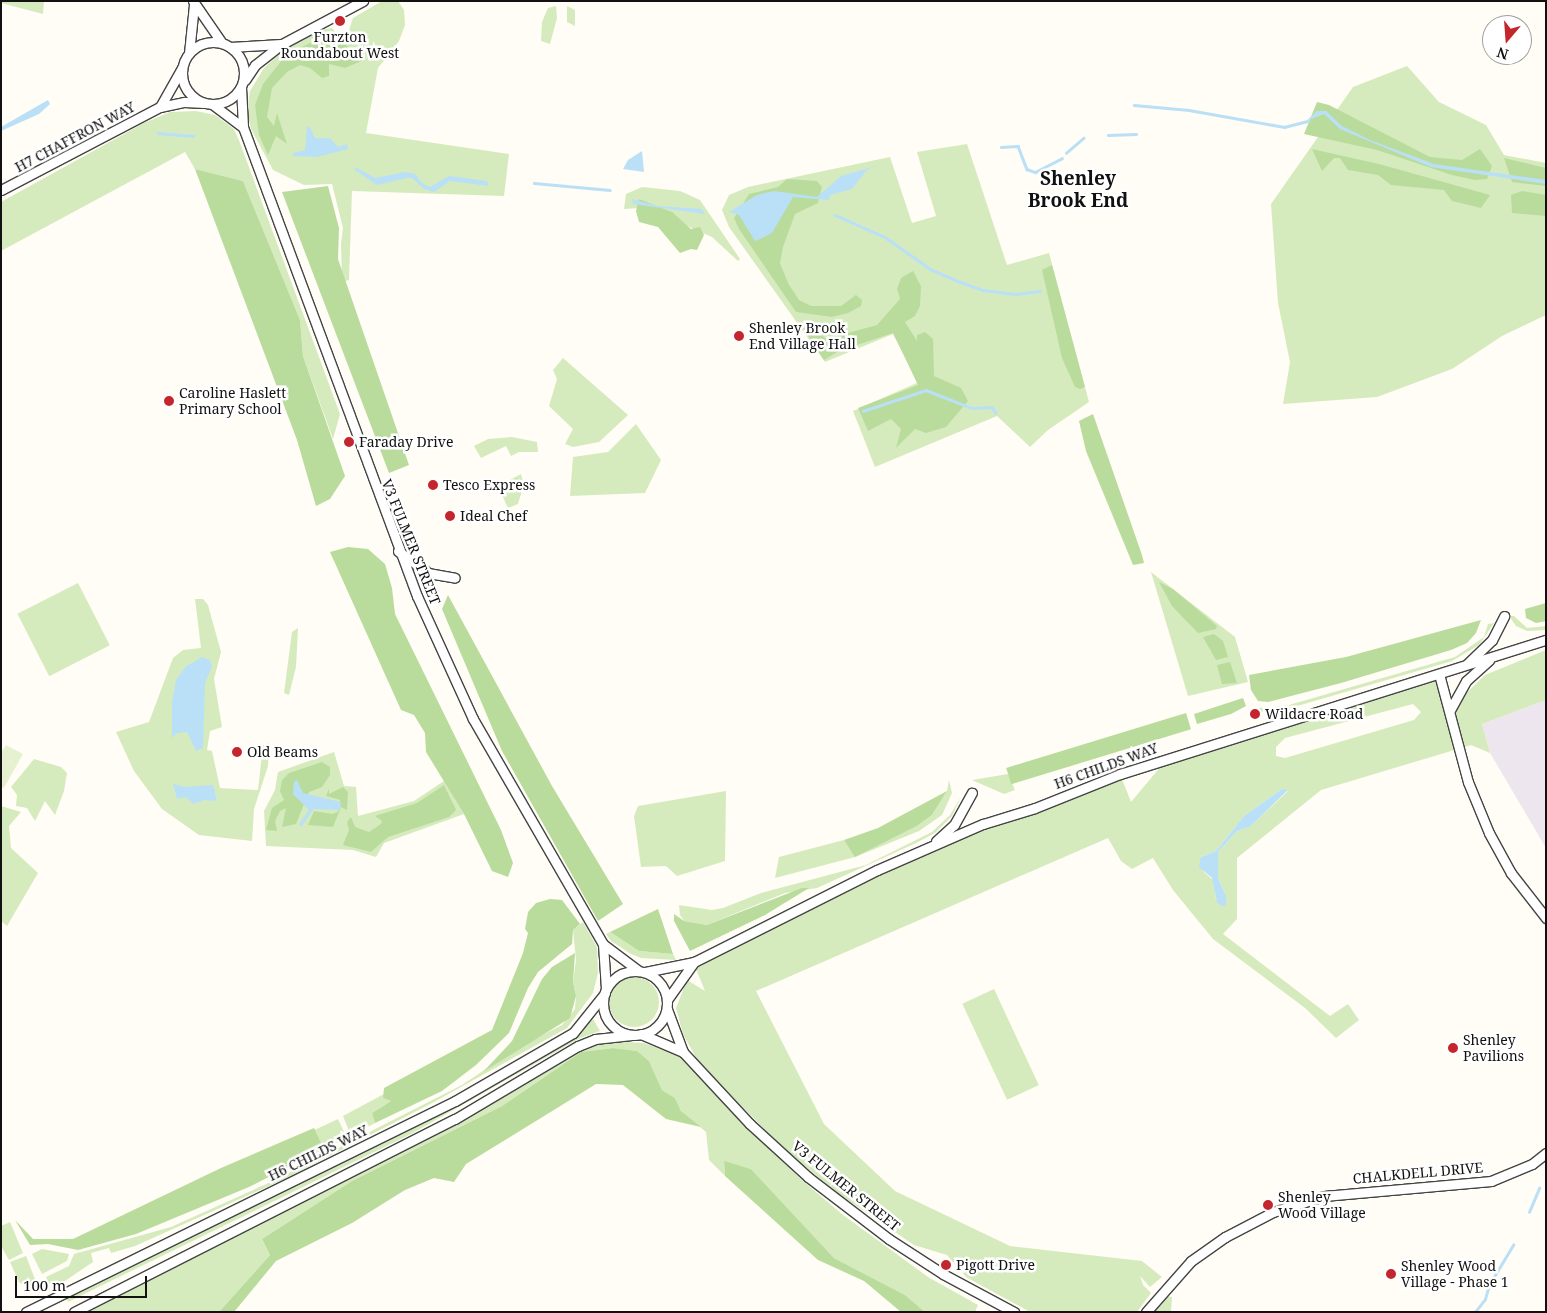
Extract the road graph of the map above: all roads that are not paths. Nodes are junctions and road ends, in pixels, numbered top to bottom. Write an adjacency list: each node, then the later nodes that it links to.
1 (363, 1): 3 (street)
2 (193, 3): 4 (street); 5 (street)
3 (282, 44): 4 (street); 7 (street)
4 (226, 45): 5 (street); 7 (street)
5 (189, 53): 6 (street)
6 (183, 66): 8 (street); 9 (street)
7 (242, 85): 8 (street); 10 (street, V3 FULMER STREET)
8 (208, 104): 9 (street, H7 CHAFFRON WAY); 10 (street, V3 FULMER STREET)
9 (160, 107): 11 (street, H7 CHAFFRON WAY)
10 (242, 127): 12 (street, V3 FULMER STREET)
11 (1, 190)
12 (398, 551): 13 (street); 23 (street, V3 FULMER STREET)
13 (455, 578)
14 (1504, 616): 17 (street)
15 (1546, 640): 16 (street, H6 CHILDS WAY)
16 (1491, 658): 17 (street, H6 CHILDS WAY); 19 (street)
17 (1465, 666): 18 (street, H6 CHILDS WAY)
18 (1439, 674): 19 (street); 21 (street, H6 CHILDS WAY)
19 (1450, 710): 22 (street)
20 (972, 793): 21 (street)
21 (928, 847): 24 (street, H6 CHILDS WAY)
22 (1546, 918)
23 (603, 944): 25 (street, V3 FULMER STREET); 26 (street, V3 FULMER STREET)
24 (694, 962): 25 (street, H6 CHILDS WAY); 27 (street, H6 CHILDS WAY)
25 (642, 971): 26 (street); 27 (street)
26 (605, 991): 28 (street); 31 (street, H6 CHILDS WAY)
27 (667, 1005): 28 (street); 29 (street, V3 FULMER STREET)
28 (636, 1034): 29 (street, V3 FULMER STREET); 32 (street)
29 (683, 1052): 33 (street, V3 FULMER STREET)
30 (1546, 1153): 34 (street, CHALKDELL DRIVE)
31 (30, 1309)
32 (74, 1312)
33 (1014, 1312)
34 (1146, 1312)

